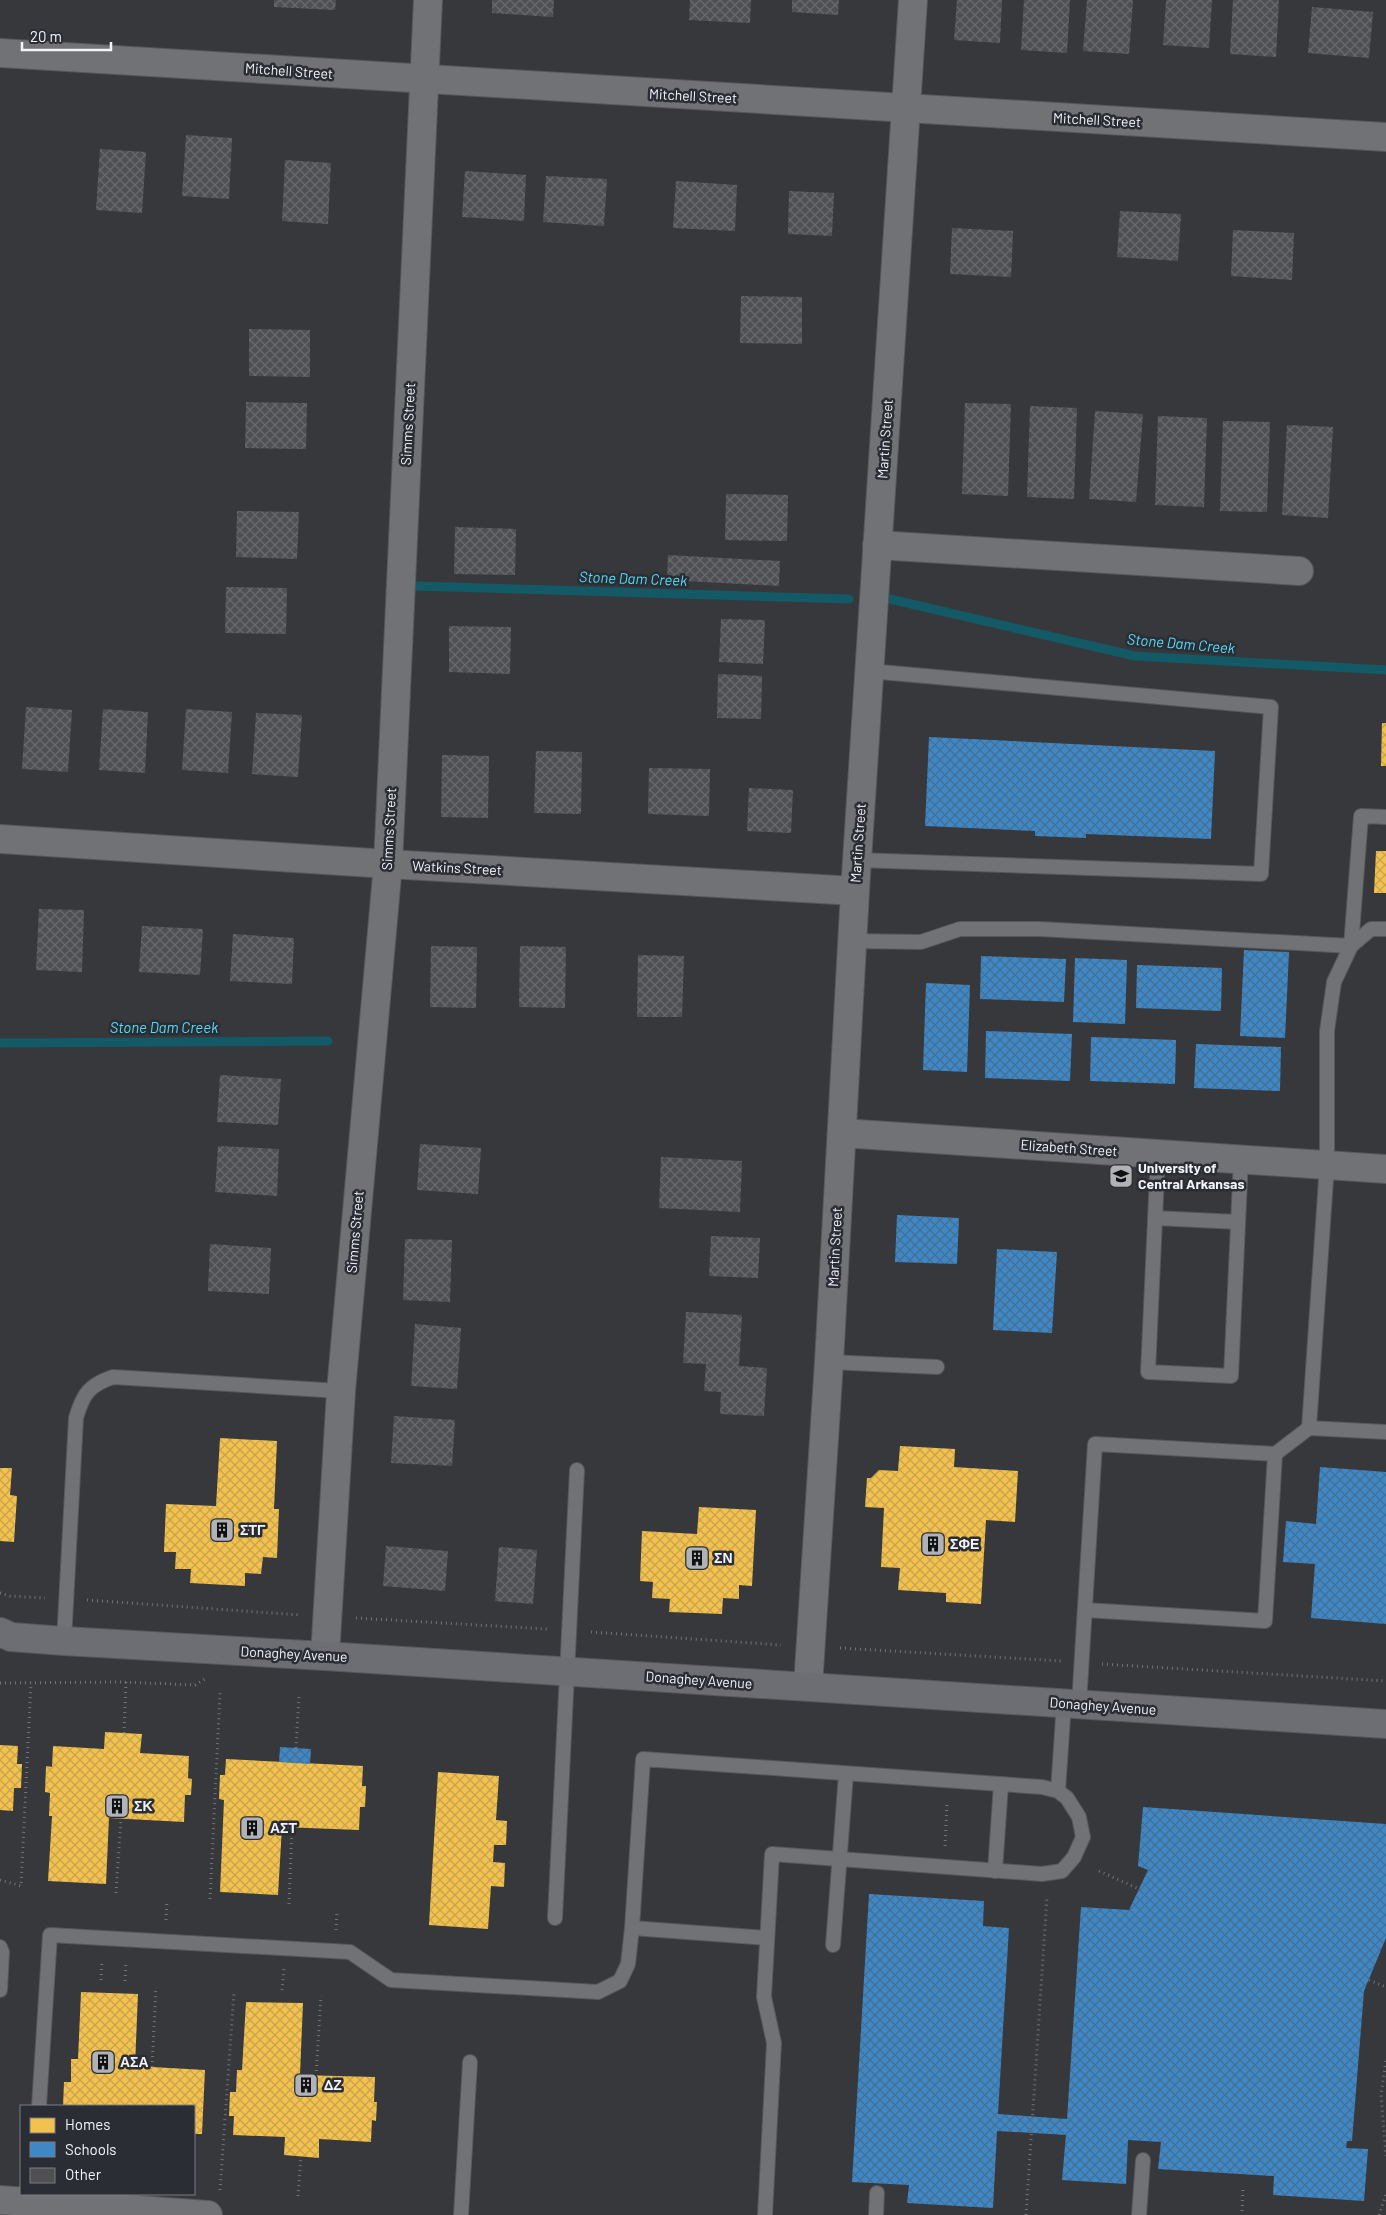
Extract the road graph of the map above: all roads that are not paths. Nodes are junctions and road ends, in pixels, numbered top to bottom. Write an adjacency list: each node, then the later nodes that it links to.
1 (428, 0): 4 (street, Simms Street)
2 (913, 0): 5 (street, Martin Street)
3 (0, 53): 4 (street, Mitchell Street)
4 (425, 80): 5 (street, Mitchell Street); 13 (street, Simms Street)
5 (906, 108): 6 (street, Mitchell Street); 7 (street, Martin Street)
6 (1386, 137)
7 (878, 545): 8 (street); 9 (street, Martin Street)
8 (1299, 571)
9 (869, 671): 12 (street, Martin Street); 12 (lane)
10 (1386, 817): 17 (lane)
11 (0, 840): 13 (street, Watkins Street)
12 (857, 860): 14 (street, Martin Street)
13 (388, 864): 14 (street, Watkins Street); 27 (street, Simms Street)
14 (855, 891): 16 (street, Martin Street)
15 (1386, 929): 17 (lane)
16 (852, 941): 17 (lane); 18 (street, Martin Street)
17 (1351, 946): 21 (lane)
18 (842, 1133): 19 (street, Elizabeth Street); 25 (street, Martin Street)
19 (1158, 1154): 20 (street, Elizabeth Street); 23 (lane)
20 (1241, 1159): 21 (street, Elizabeth Street); 24 (lane)
21 (1327, 1165): 22 (street, Elizabeth Street); 28 (lane)
22 (1386, 1169)
23 (1155, 1218): 24 (lane); 24 (lane)
24 (1238, 1222)
25 (829, 1362): 26 (lane); 37 (street, Martin Street)
26 (937, 1367)
27 (341, 1391): 34 (lane); 35 (street, Simms Street)
28 (1309, 1428): 29 (lane); 30 (lane)
29 (1386, 1432)
30 (1275, 1454): 32 (lane); 32 (lane)
31 (577, 1470): 36 (lane)
32 (1085, 1610): 38 (lane)
33 (4, 1636): 34 (street, Donaghey Avenue)
34 (64, 1641): 35 (street, Donaghey Avenue)
35 (325, 1656): 36 (street, Donaghey Avenue)
36 (566, 1672): 37 (street, Donaghey Avenue); 45 (lane)
37 (808, 1686): 38 (street, Donaghey Avenue)
38 (1072, 1704): 39 (street, Donaghey Avenue); 42 (lane)
39 (1386, 1724)
40 (846, 1774): 41 (lane); 43 (lane); 46 (lane)
41 (1002, 1784): 42 (lane); 44 (lane)
42 (1058, 1791): 44 (lane)
43 (839, 1859): 44 (lane); 47 (lane); 48 (lane)
44 (996, 1870)
45 (555, 1918)
46 (632, 1928): 47 (lane); 52 (lane)
47 (767, 1938): 59 (lane)
48 (832, 1945)
49 (0, 1947): 50 (lane)
50 (0, 1990)
51 (470, 2062): 58 (lane)
52 (39, 2105)
53 (1143, 2160): 61 (lane)
54 (877, 2193): 60 (lane)
55 (34, 2198): 56 (street); 57 (street)
56 (0, 2200)
57 (208, 2215)
58 (461, 2215)
59 (765, 2215)
60 (876, 2215)
61 (1139, 2215)

